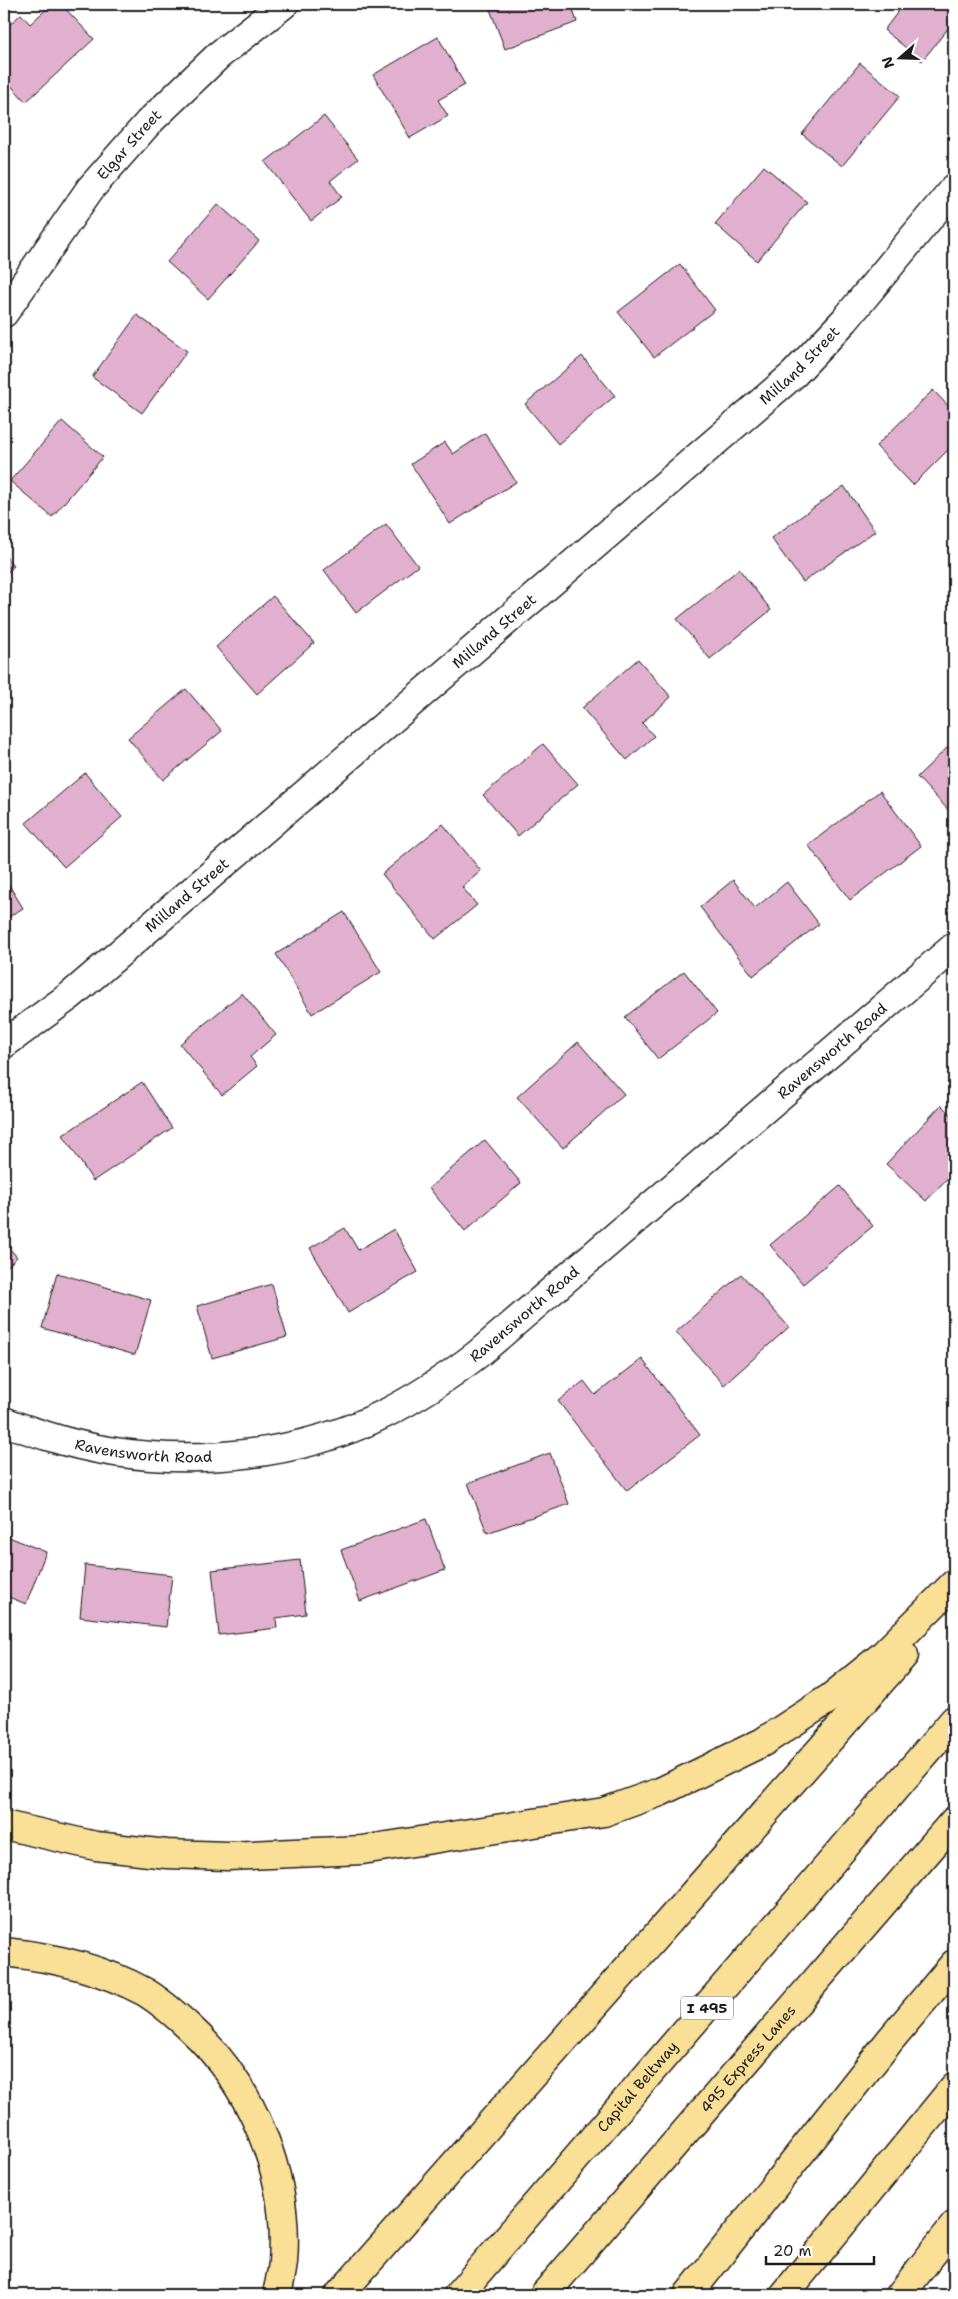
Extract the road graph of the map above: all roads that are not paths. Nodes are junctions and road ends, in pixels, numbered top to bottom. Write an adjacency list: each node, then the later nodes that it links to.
1 (284, 4): 3 (street, Elgar Street)
2 (954, 188): 5 (street, Milland Street)
3 (4, 313)
4 (954, 947): 6 (street, Ravensworth Road)
5 (4, 1044)
6 (4, 1421)
7 (954, 1584): 11 (highway)
8 (954, 1598): 17 (highway)
9 (954, 1720): 18 (highway, Capital Beltway / I 495)
10 (954, 1821): 19 (highway, 495 Express Lanes)
11 (4, 1825)
12 (4, 1952): 16 (highway)
13 (954, 1964): 20 (highway)
14 (954, 2087): 21 (highway)
15 (954, 2226): 22 (highway)
16 (277, 2295)
17 (339, 2295)
18 (458, 2295)
19 (544, 2295)
20 (688, 2295)
21 (784, 2295)
22 (900, 2295)

